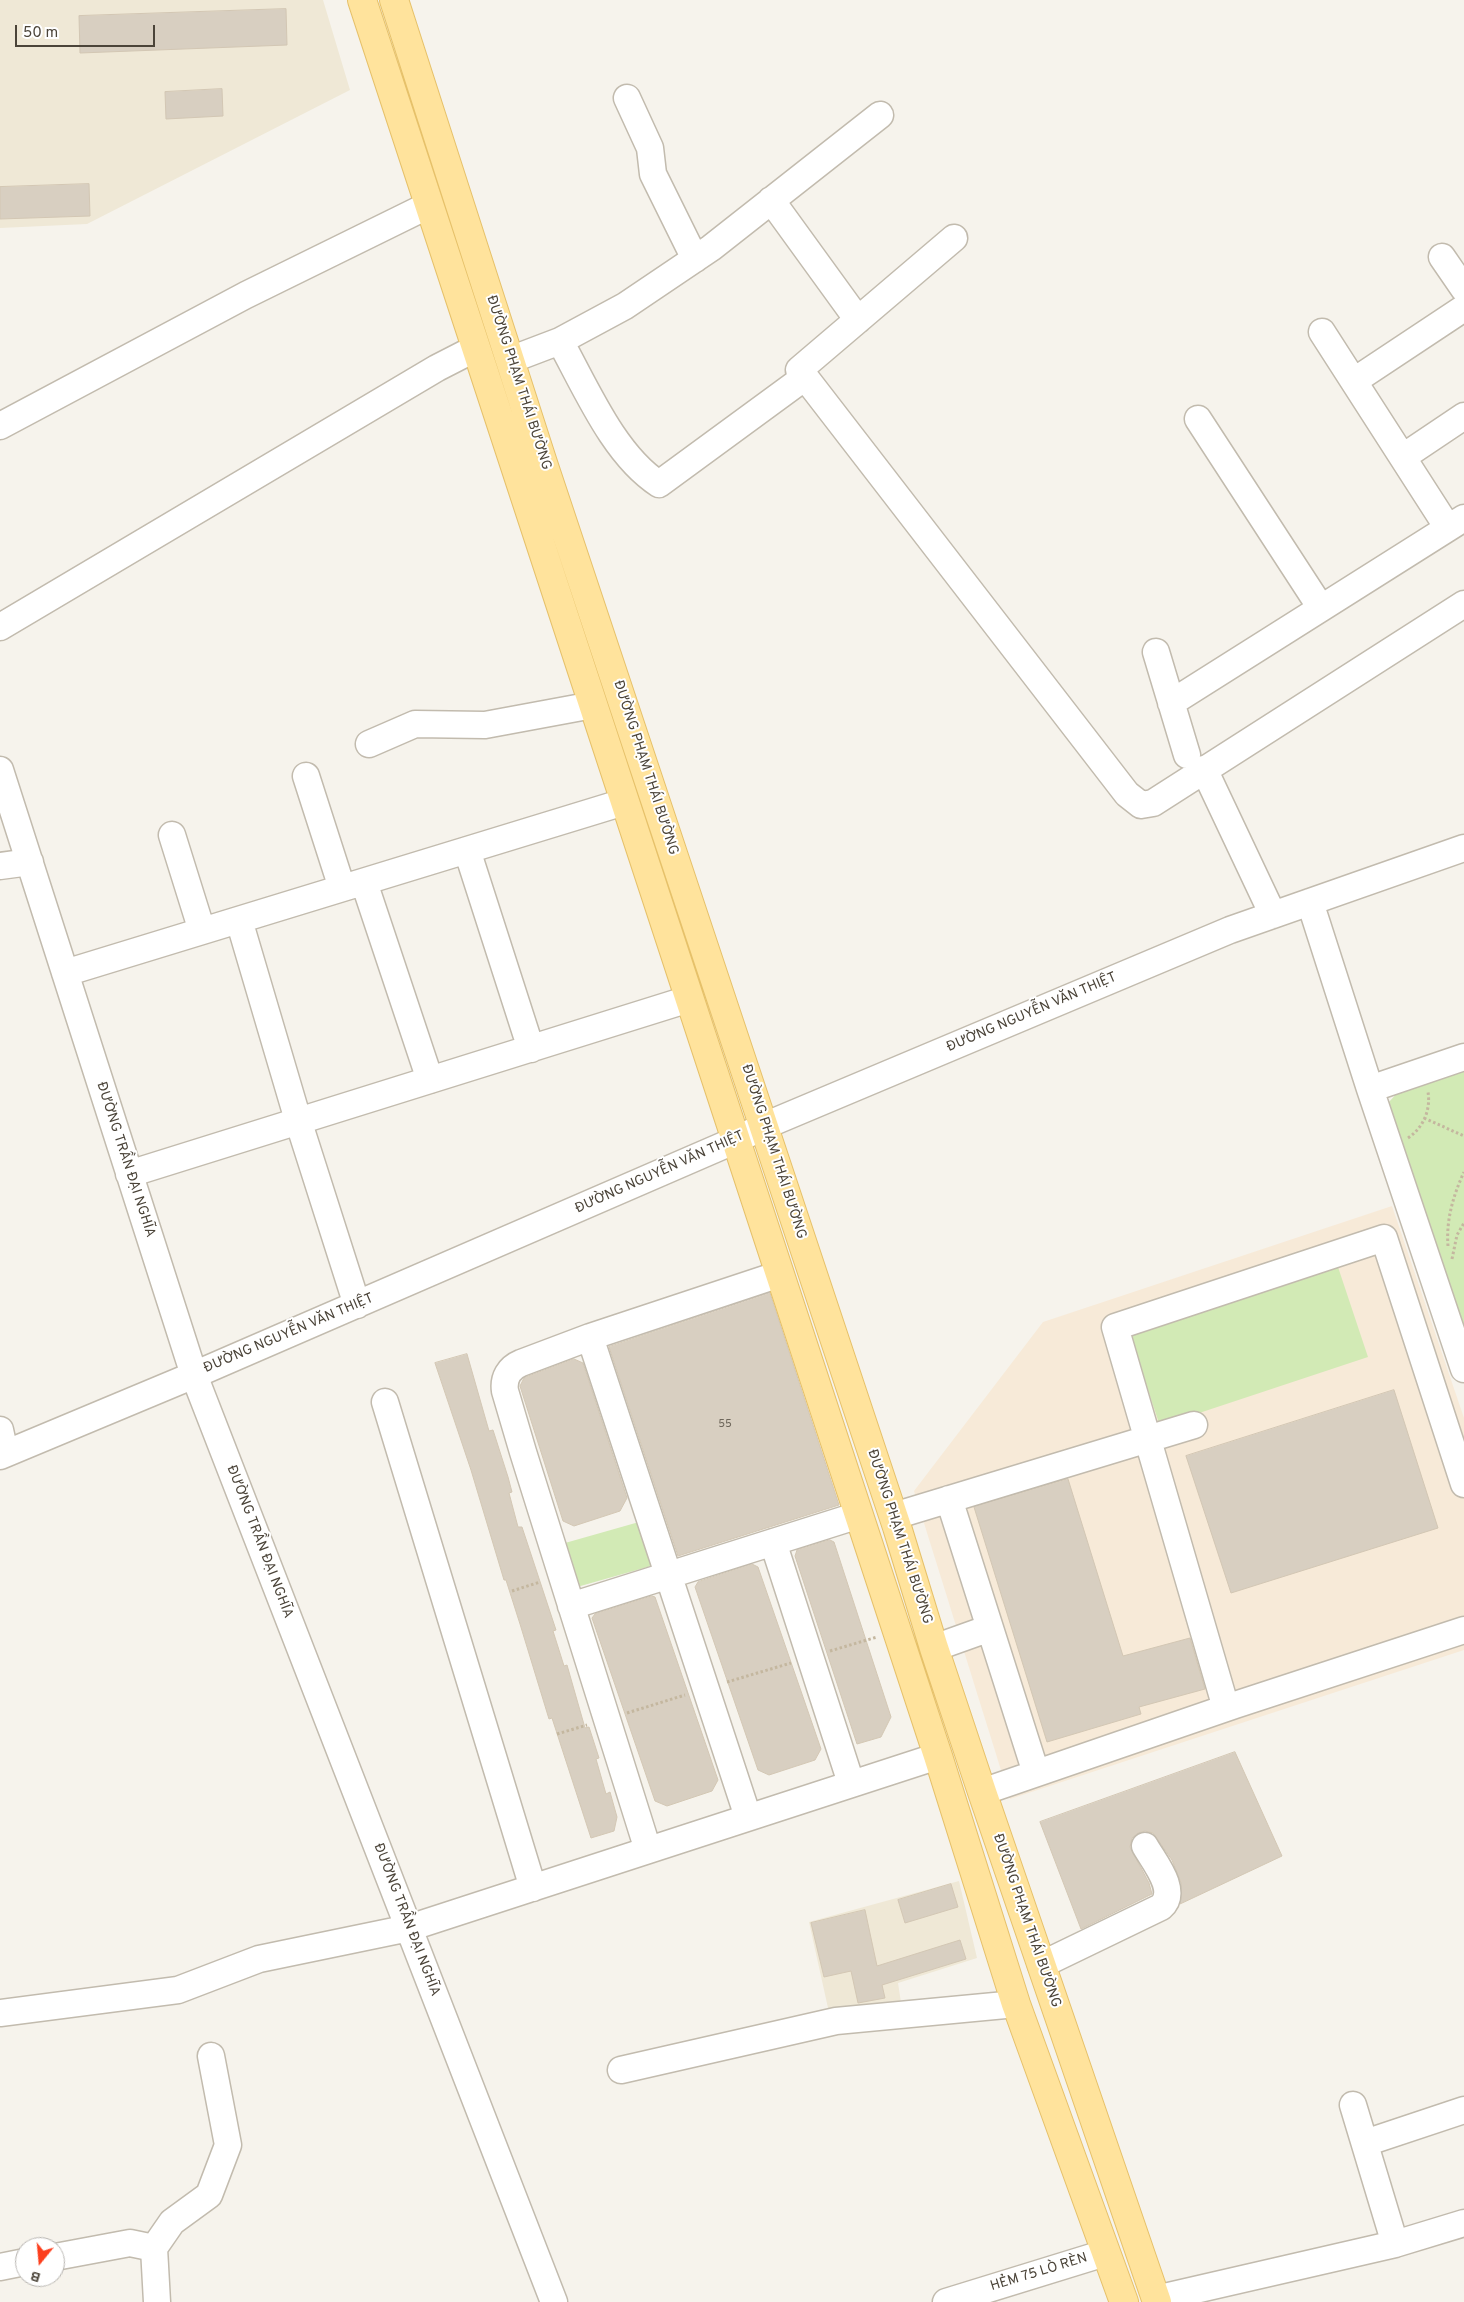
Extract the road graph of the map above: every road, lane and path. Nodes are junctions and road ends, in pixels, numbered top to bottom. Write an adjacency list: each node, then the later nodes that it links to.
1 (362, 0): 4 (main road, ĐƯỜNG PHẠM THÁI BƯỜNG)
2 (394, 0): 3 (main road, ĐƯỜNG PHẠM THÁI BƯỜNG)
3 (420, 82): 4 (main road); 18 (main road, ĐƯỜNG PHẠM THÁI BƯỜNG)
4 (391, 89): 8 (main road, ĐƯỜNG PHẠM THÁI BƯỜNG)
5 (626, 98): 11 (street)
6 (880, 115): 7 (street)
7 (771, 200): 11 (street); 14 (street)
8 (429, 204): 17 (main road, ĐƯỜNG PHẠM THÁI BƯỜNG); 23 (street)
9 (954, 238): 14 (street)
10 (1442, 257): 12 (street)
11 (695, 259): 16 (street)
12 (1464, 289)
13 (1464, 308): 20 (street)
14 (858, 320): 19 (street)
15 (1322, 332): 20 (street)
16 (560, 341): 18 (street); 19 (street)
17 (476, 348): 28 (street); 31 (main road, ĐƯỜNG PHẠM THÁI BƯỜNG)
18 (510, 360): 36 (main road, ĐƯỜNG PHẠM THÁI BƯỜNG)
19 (805, 377): 33 (street)
20 (1354, 381): 24 (street)
21 (1464, 416): 24 (street)
22 (1198, 419): 27 (street)
23 (0, 426)
24 (1403, 457): 25 (street)
25 (1456, 523): 27 (street)
26 (1464, 604): 33 (street)
27 (1321, 608): 30 (street)
28 (0, 628)
29 (1156, 652): 30 (street)
30 (1171, 703): 33 (street)
31 (593, 705): 32 (street); 37 (main road, ĐƯỜNG PHẠM THÁI BƯỜNG)
32 (369, 744)
33 (1195, 762): 45 (street)
34 (0, 770): 41 (street, ĐƯỜNG TRẦN ĐẠI NGHĨA)
35 (306, 776): 43 (street)
36 (654, 794): 37 (main road); 57 (main road, ĐƯỜNG PHẠM THÁI BƯỜNG)
37 (624, 802): 40 (street); 49 (main road, ĐƯỜNG PHẠM THÁI BƯỜNG)
38 (172, 835): 47 (street)
39 (1464, 848): 44 (street, ĐƯỜNG NGUYỄN VĂN THIỆT)
40 (467, 850): 43 (street); 50 (street)
41 (30, 862): 42 (street); 48 (street, ĐƯỜNG TRẦN ĐẠI NGHĨA)
42 (0, 866)
43 (353, 885): 46 (street); 53 (street)
44 (1310, 902): 45 (street, ĐƯỜNG NGUYỄN VĂN THIỆT); 54 (street)
45 (1273, 915): 57 (street, ĐƯỜNG NGUYỄN VĂN THIỆT)
46 (239, 920): 47 (street); 56 (street)
47 (202, 932): 48 (street)
48 (65, 973): 62 (street, ĐƯỜNG TRẦN ĐẠI NGHĨA)
49 (690, 999): 50 (street); 59 (main road, ĐƯỜNG PHẠM THÁI BƯỜNG)
50 (531, 1049): 53 (street)
51 (1464, 1057): 52 (street)
52 (1423, 1071): 54 (street); 55 (path)
53 (430, 1080): 56 (street)
54 (1370, 1089): 60 (street)
55 (1424, 1118): 58 (path); 60 (path)
56 (298, 1120): 62 (street); 67 (street)
57 (764, 1126): 59 (street, ĐƯỜNG NGUYỄN VĂN THIỆT); 78 (main road, ĐƯỜNG PHẠM THÁI BƯỜNG)
58 (1464, 1136)
59 (736, 1140): 66 (main road, ĐƯỜNG PHẠM THÁI BƯỜNG); 67 (street, ĐƯỜNG NGUYỄN VĂN THIỆT)
60 (1389, 1147): 69 (street)
61 (1464, 1172): 64 (path)
62 (129, 1174): 70 (street, ĐƯỜNG TRẦN ĐẠI NGHĨA)
63 (1464, 1222): 64 (path)
64 (1452, 1260): 65 (path)
65 (1453, 1267)
66 (780, 1274): 68 (street); 77 (main road, ĐƯỜNG PHẠM THÁI BƯỜNG)
67 (357, 1305): 70 (street, ĐƯỜNG NGUYỄN VĂN THIỆT)
68 (590, 1337): 80 (street); 81 (street)
69 (1464, 1369)
70 (194, 1375): 74 (street, ĐƯỜNG NGUYỄN VĂN THIỆT); 97 (street, ĐƯỜNG TRẦN ĐẠI NGHĨA)
71 (385, 1402): 96 (street)
72 (1194, 1425): 73 (street)
73 (1148, 1439): 75 (street); 76 (street); 88 (street)
74 (2, 1446)
75 (1464, 1484)
76 (949, 1499): 78 (street); 84 (street)
77 (859, 1515): 79 (street); 87 (main road, ĐƯỜNG PHẠM THÁI BƯỜNG)
78 (894, 1516): 86 (main road, ĐƯỜNG PHẠM THÁI BƯỜNG)
79 (773, 1542): 81 (street); 91 (street)
80 (561, 1575): 82 (path); 83 (street)
81 (668, 1575): 83 (street); 93 (street)
82 (512, 1591)
83 (571, 1606): 95 (street)
84 (990, 1628): 86 (street); 90 (street)
85 (1464, 1630): 88 (street)
86 (934, 1648): 87 (main road); 92 (main road, ĐƯỜNG PHẠM THÁI BƯỜNG)
87 (906, 1658): 89 (main road, ĐƯỜNG PHẠM THÁI BƯỜNG)
88 (1226, 1708): 90 (street)
89 (938, 1756): 91 (street); 99 (main road, ĐƯỜNG PHẠM THÁI BƯỜNG)
90 (1036, 1773): 92 (street)
91 (851, 1782): 93 (street)
92 (982, 1792): 98 (main road, ĐƯỜNG PHẠM THÁI BƯỜNG)
93 (748, 1817): 95 (street)
94 (1145, 1846): 98 (street)
95 (648, 1850): 96 (street)
96 (533, 1888): 97 (street)
97 (409, 1928): 100 (street); 115 (street, ĐƯỜNG TRẦN ĐẠI NGHĨA)
98 (1041, 1965): 113 (main road, ĐƯỜNG PHẠM THÁI BƯỜNG)
99 (1016, 2004): 102 (street); 109 (main road, ĐƯỜNG PHẠM THÁI BƯỜNG)
100 (0, 2013)
101 (211, 2056): 108 (street)
102 (621, 2070)
103 (1353, 2105): 105 (street)
104 (1464, 2110): 105 (street)
105 (1365, 2143): 107 (street)
106 (1464, 2223): 107 (street)
107 (1395, 2244): 113 (street)
108 (154, 2248): 110 (street); 114 (street)
109 (1105, 2253): 116 (street, HẺM 75 LÒ RÈN); 117 (main road, ĐƯỜNG PHẠM THÁI BƯỜNG)
110 (65, 2255)
111 (15, 2264): 112 (street)
112 (0, 2267)
113 (1153, 2301)
114 (156, 2302)
115 (554, 2302)
116 (946, 2302)
117 (1124, 2302)

